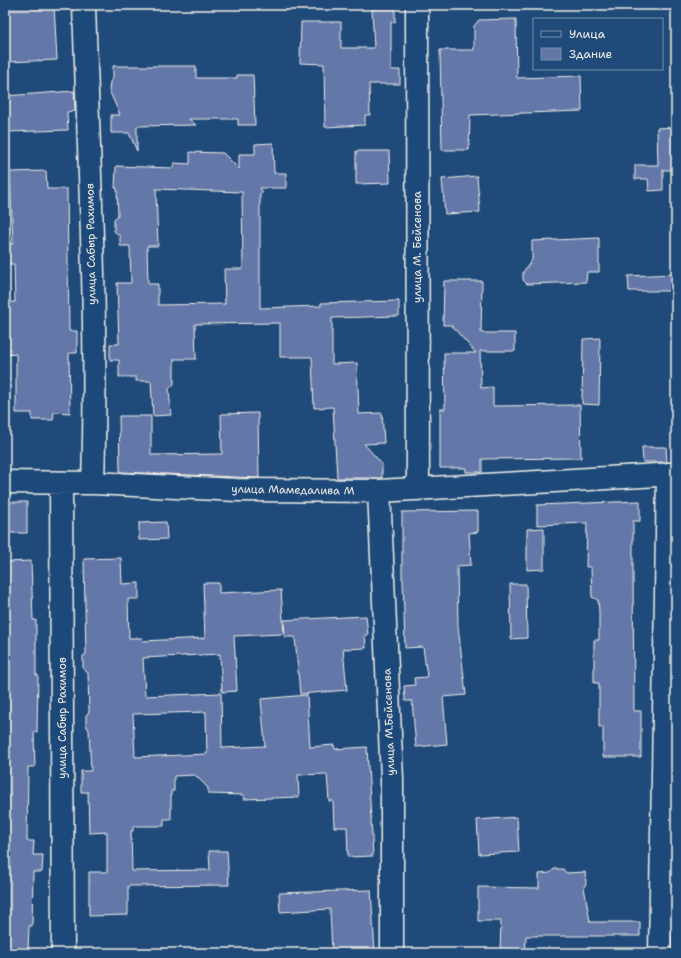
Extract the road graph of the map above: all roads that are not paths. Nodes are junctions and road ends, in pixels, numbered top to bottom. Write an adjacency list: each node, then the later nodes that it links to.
1 (84, 5): 6 (street, улица Сабыр Рахимов)
2 (417, 5): 7 (street, улица М. Бейсенова)
3 (672, 474): 7 (street, улица Мамедалива М); 11 (street)
4 (5, 482): 5 (street, улица Мамедалива М)
5 (61, 483): 6 (street, улица Мамедалива М); 9 (street, улица Сабыр Рахимов)
6 (93, 483): 8 (street, улица Мамедалива М)
7 (418, 489): 8 (street, улица Мамедалива М)
8 (380, 491): 10 (street, улица М.Бейсенова)
9 (63, 953)
10 (392, 953)
11 (660, 953)

